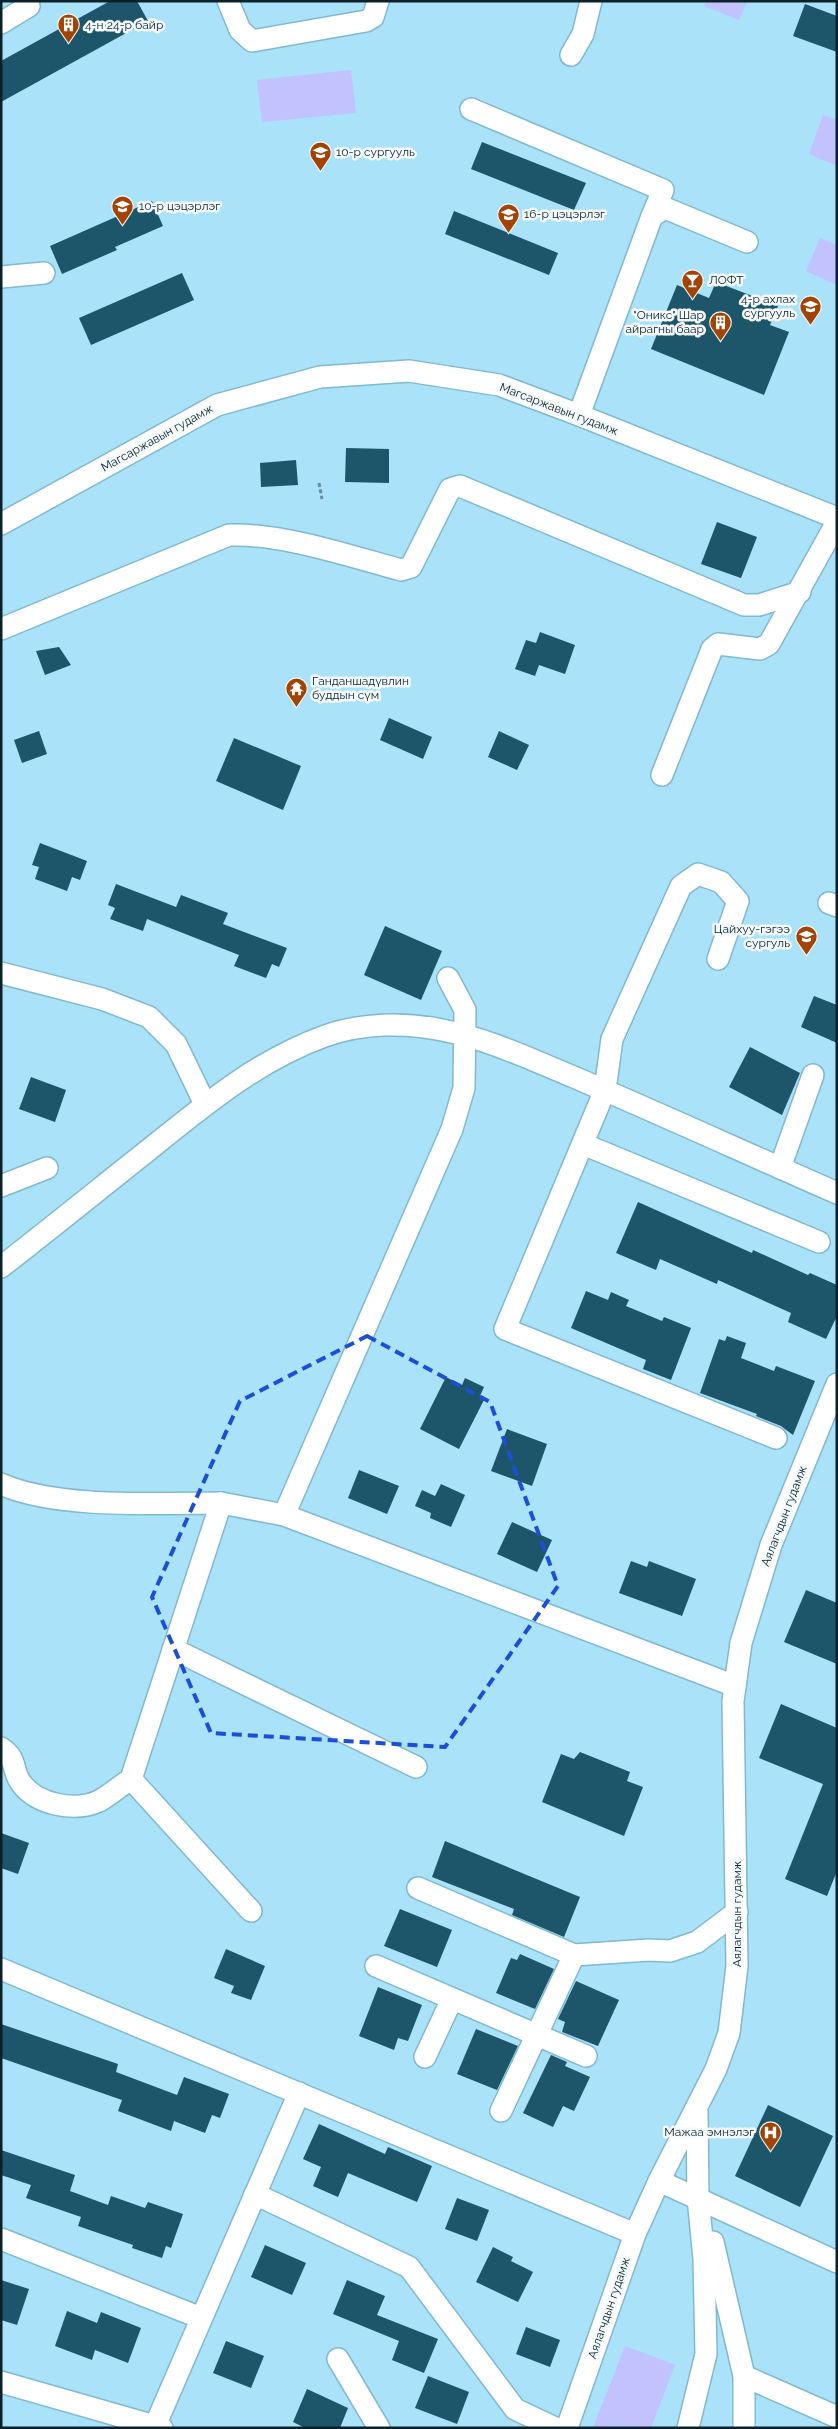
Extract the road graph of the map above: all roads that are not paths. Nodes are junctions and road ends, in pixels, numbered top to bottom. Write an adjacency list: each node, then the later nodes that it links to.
1 (228, 1): 2 (street)
2 (378, 1)
3 (591, 1): 6 (street)
4 (29, 6): 5 (street)
5 (1, 23)
6 (571, 55)
7 (471, 109): 8 (street)
8 (652, 216): 9 (street); 12 (street)
9 (747, 242)
10 (44, 272): 11 (street)
11 (1, 277)
12 (579, 415): 13 (street, Магсаржавын гудамж); 14 (street, Магсаржавын гудамж)
13 (837, 520): 15 (street)
14 (1, 524)
15 (800, 592): 16 (street); 17 (street)
16 (1, 629)
17 (662, 774)
18 (718, 959): 23 (street)
19 (1, 973): 24 (street)
20 (448, 978): 21 (street)
21 (466, 1035): 23 (street); 24 (street); 36 (street)
22 (813, 1075): 27 (street)
23 (605, 1090): 25 (street); 27 (street)
24 (206, 1104): 31 (street)
25 (582, 1144): 30 (street); 33 (street)
26 (47, 1168): 28 (street)
27 (780, 1168): 29 (street)
28 (1, 1186)
29 (837, 1193)
30 (819, 1242)
31 (1, 1268)
32 (837, 1384): 38 (street, Аялагчдын гудамж)
33 (776, 1438)
34 (1, 1484): 35 (street)
35 (221, 1503): 36 (street); 37 (street)
36 (284, 1515): 38 (street)
37 (173, 1650): 40 (street); 41 (street)
38 (735, 1686): 44 (street, Аялагчдын гудамж)
39 (1, 1748): 41 (street)
40 (416, 1767)
41 (130, 1779): 43 (street)
42 (418, 1888): 45 (street)
43 (251, 1911)
44 (737, 1912): 45 (street); 53 (street, Аялагчдын гудамж)
45 (574, 1955): 49 (street)
46 (376, 1966): 48 (street)
47 (1, 1969): 52 (street)
48 (452, 1999): 49 (street); 51 (street)
49 (536, 2035): 50 (street); 54 (street)
50 (586, 2056)
51 (426, 2057)
52 (299, 2093): 56 (street); 58 (street)
53 (697, 2106): 55 (street, Аялагчдын гудамж); 57 (street)
54 (501, 2111)
55 (659, 2181): 57 (street); 58 (street, Аялагчдын гудамж)
56 (255, 2194): 61 (street); 68 (street)
57 (701, 2199): 60 (street); 63 (street); 70 (street)
58 (636, 2234): 69 (street, Аялагчдын гудамж)
59 (1, 2239): 61 (street)
60 (837, 2262)
61 (201, 2318): 66 (street)
62 (338, 2359): 67 (street)
63 (744, 2376): 65 (street); 71 (street)
64 (1, 2382): 66 (street)
65 (837, 2417)
66 (159, 2427)
67 (379, 2428)
68 (555, 2428)
69 (567, 2428)
70 (688, 2428)
71 (744, 2428)

